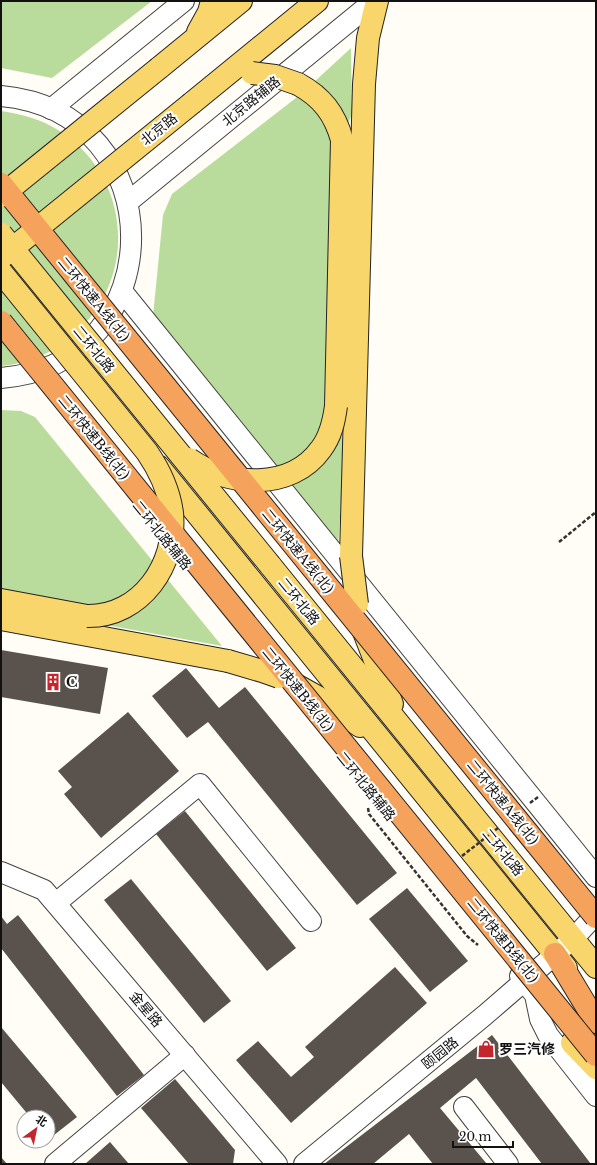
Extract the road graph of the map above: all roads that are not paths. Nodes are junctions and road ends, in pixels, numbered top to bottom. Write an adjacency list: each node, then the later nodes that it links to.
1 (184, 1): 9 (street)
2 (212, 1): 6 (main road)
3 (241, 1): 6 (main road)
4 (317, 1): 7 (main road, 北京路)
5 (376, 1): 12 (street, 北京路辅路); 24 (main road, bridge)
6 (182, 49): 11 (main road, bridge)
7 (213, 86): 14 (main road, 北京路, bridge); 20 (main road, bridge)
8 (1, 96): 9 (street)
9 (51, 109): 12 (street)
10 (1, 184): 26 (highway, 二环快速A线(北), bridge)
11 (1, 196)
12 (128, 202): 16 (street)
13 (1, 234): 20 (main road, 二环北路, bridge)
14 (1, 258)
15 (1, 272): 21 (main road, 二环北路, bridge)
16 (122, 291): 18 (street); 27 (street)
17 (1, 322): 37 (highway, 二环快速B线(北), bridge)
18 (30, 373): 19 (street); 40 (street, 二环北路辅路)
19 (1, 378)
20 (166, 437): 24 (main road, 二环北路, bridge)
21 (147, 452): 22 (main road, bridge); 25 (main road, 二环北路, bridge)
22 (1, 600)
23 (1, 620): 25 (main road, bridge)
24 (408, 736): 36 (main road, 二环北路)
25 (389, 750): 38 (main road, 二环北路)
26 (498, 796): 31 (highway, bridge); 33 (highway, 二环快速A线(北), bridge)
27 (577, 853): 28 (street); 30 (street)
28 (596, 864)
29 (1, 872): 32 (street, 金星路)
30 (596, 877)
31 (596, 902)
32 (56, 903): 34 (street); 44 (street, 金星路)
33 (596, 916): 36 (street)
34 (311, 921)
35 (596, 924): 36 (street)
36 (573, 939): 38 (street, 颐园路); 39 (main road, 二环北路)
37 (510, 949): 43 (highway, bridge); 45 (highway, 二环快速B线(北), bridge)
38 (555, 954): 40 (street, 颐园路); 41 (main road, 二环北路); 42 (highway)
39 (596, 967)
40 (530, 988): 46 (main road); 47 (street, 二环北路辅路); 51 (street, 颐园路)
41 (596, 1005)
42 (596, 1022)
43 (596, 1046)
44 (184, 1055): 49 (street); 50 (street, 金星路)
45 (596, 1055)
46 (596, 1068)
47 (596, 1096)
48 (464, 1107): 52 (street)
49 (55, 1164)
50 (277, 1164)
51 (304, 1164)
52 (508, 1164)

